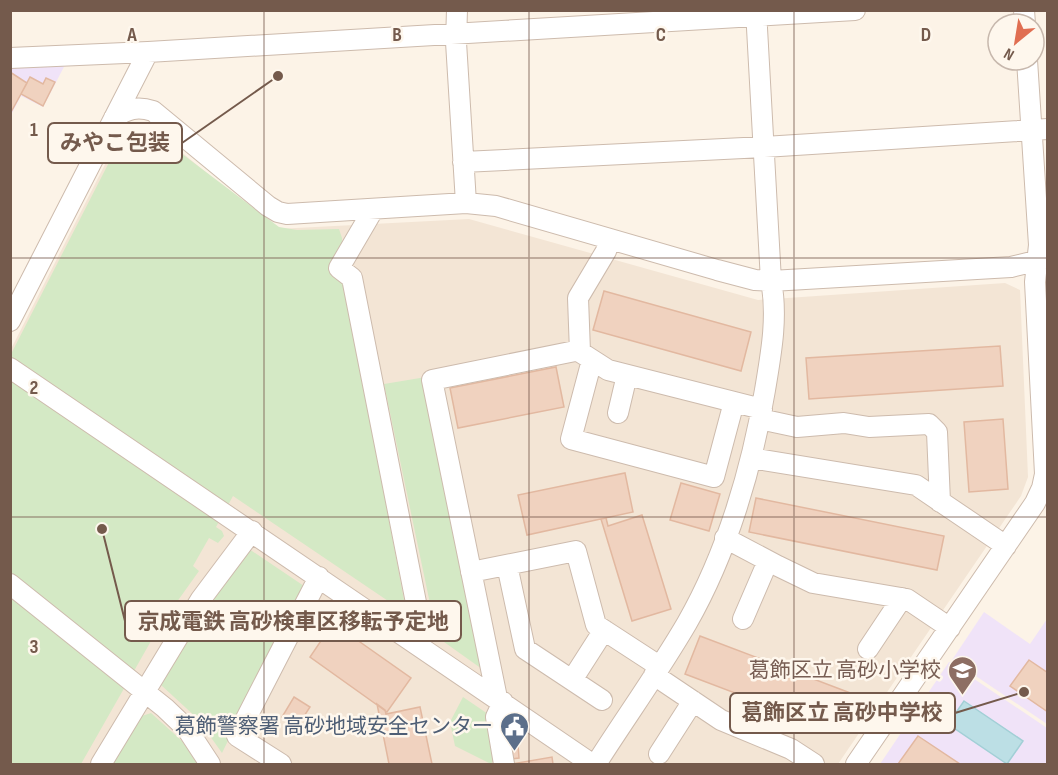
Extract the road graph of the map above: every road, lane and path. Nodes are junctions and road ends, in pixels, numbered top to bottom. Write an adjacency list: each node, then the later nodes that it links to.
1 (457, 10): 4 (street)
2 (855, 10): 3 (street)
3 (756, 13): 4 (street); 10 (street)
4 (458, 33): 5 (street); 11 (street)
5 (148, 52): 6 (street); 8 (street)
6 (10, 58)
7 (1029, 72): 9 (street)
8 (114, 118): 13 (street); 17 (street)
9 (1039, 130): 10 (street); 15 (street)
10 (764, 147): 11 (street); 16 (street)
11 (463, 162): 12 (street)
12 (466, 203): 13 (street); 14 (street)
13 (373, 210): 40 (street)
14 (610, 239): 16 (street); 18 (street)
15 (1042, 260): 16 (street); 24 (street)
16 (771, 281): 23 (street)
17 (10, 321)
18 (586, 355): 20 (street); 21 (street); 33 (street)
19 (10, 368): 28 (street)
20 (627, 375): 21 (street); 22 (street)
21 (734, 402): 23 (street)
22 (618, 413)
23 (761, 414): 25 (street); 27 (street)
24 (1046, 416): 26 (street)
25 (751, 458): 27 (street); 29 (street)
26 (1046, 475): 30 (street)
27 (940, 502): 30 (street)
28 (252, 531): 34 (street); 44 (street)
29 (725, 538): 31 (street); 42 (street)
30 (1006, 546): 38 (street)
31 (768, 561): 36 (street); 37 (street)
32 (507, 565): 33 (street); 39 (street); 43 (street)
33 (471, 572): 45 (street)
34 (319, 577): 40 (street); 51 (street)
35 (10, 584): 44 (street)
36 (902, 598): 38 (street); 41 (street)
37 (743, 619)
38 (950, 628): 55 (street)
39 (604, 630): 42 (street); 43 (street)
40 (416, 643): 45 (street)
41 (868, 650)
42 (657, 671): 47 (street); 53 (street)
43 (572, 680): 46 (street)
44 (143, 692): 49 (street); 50 (street)
45 (500, 700): 52 (street); 53 (street)
46 (602, 700)
47 (693, 701): 48 (street); 54 (street)
48 (659, 754)
49 (101, 765)
50 (210, 765)
51 (281, 765)
52 (504, 765)
53 (594, 765)
54 (814, 765)
55 (856, 765)

